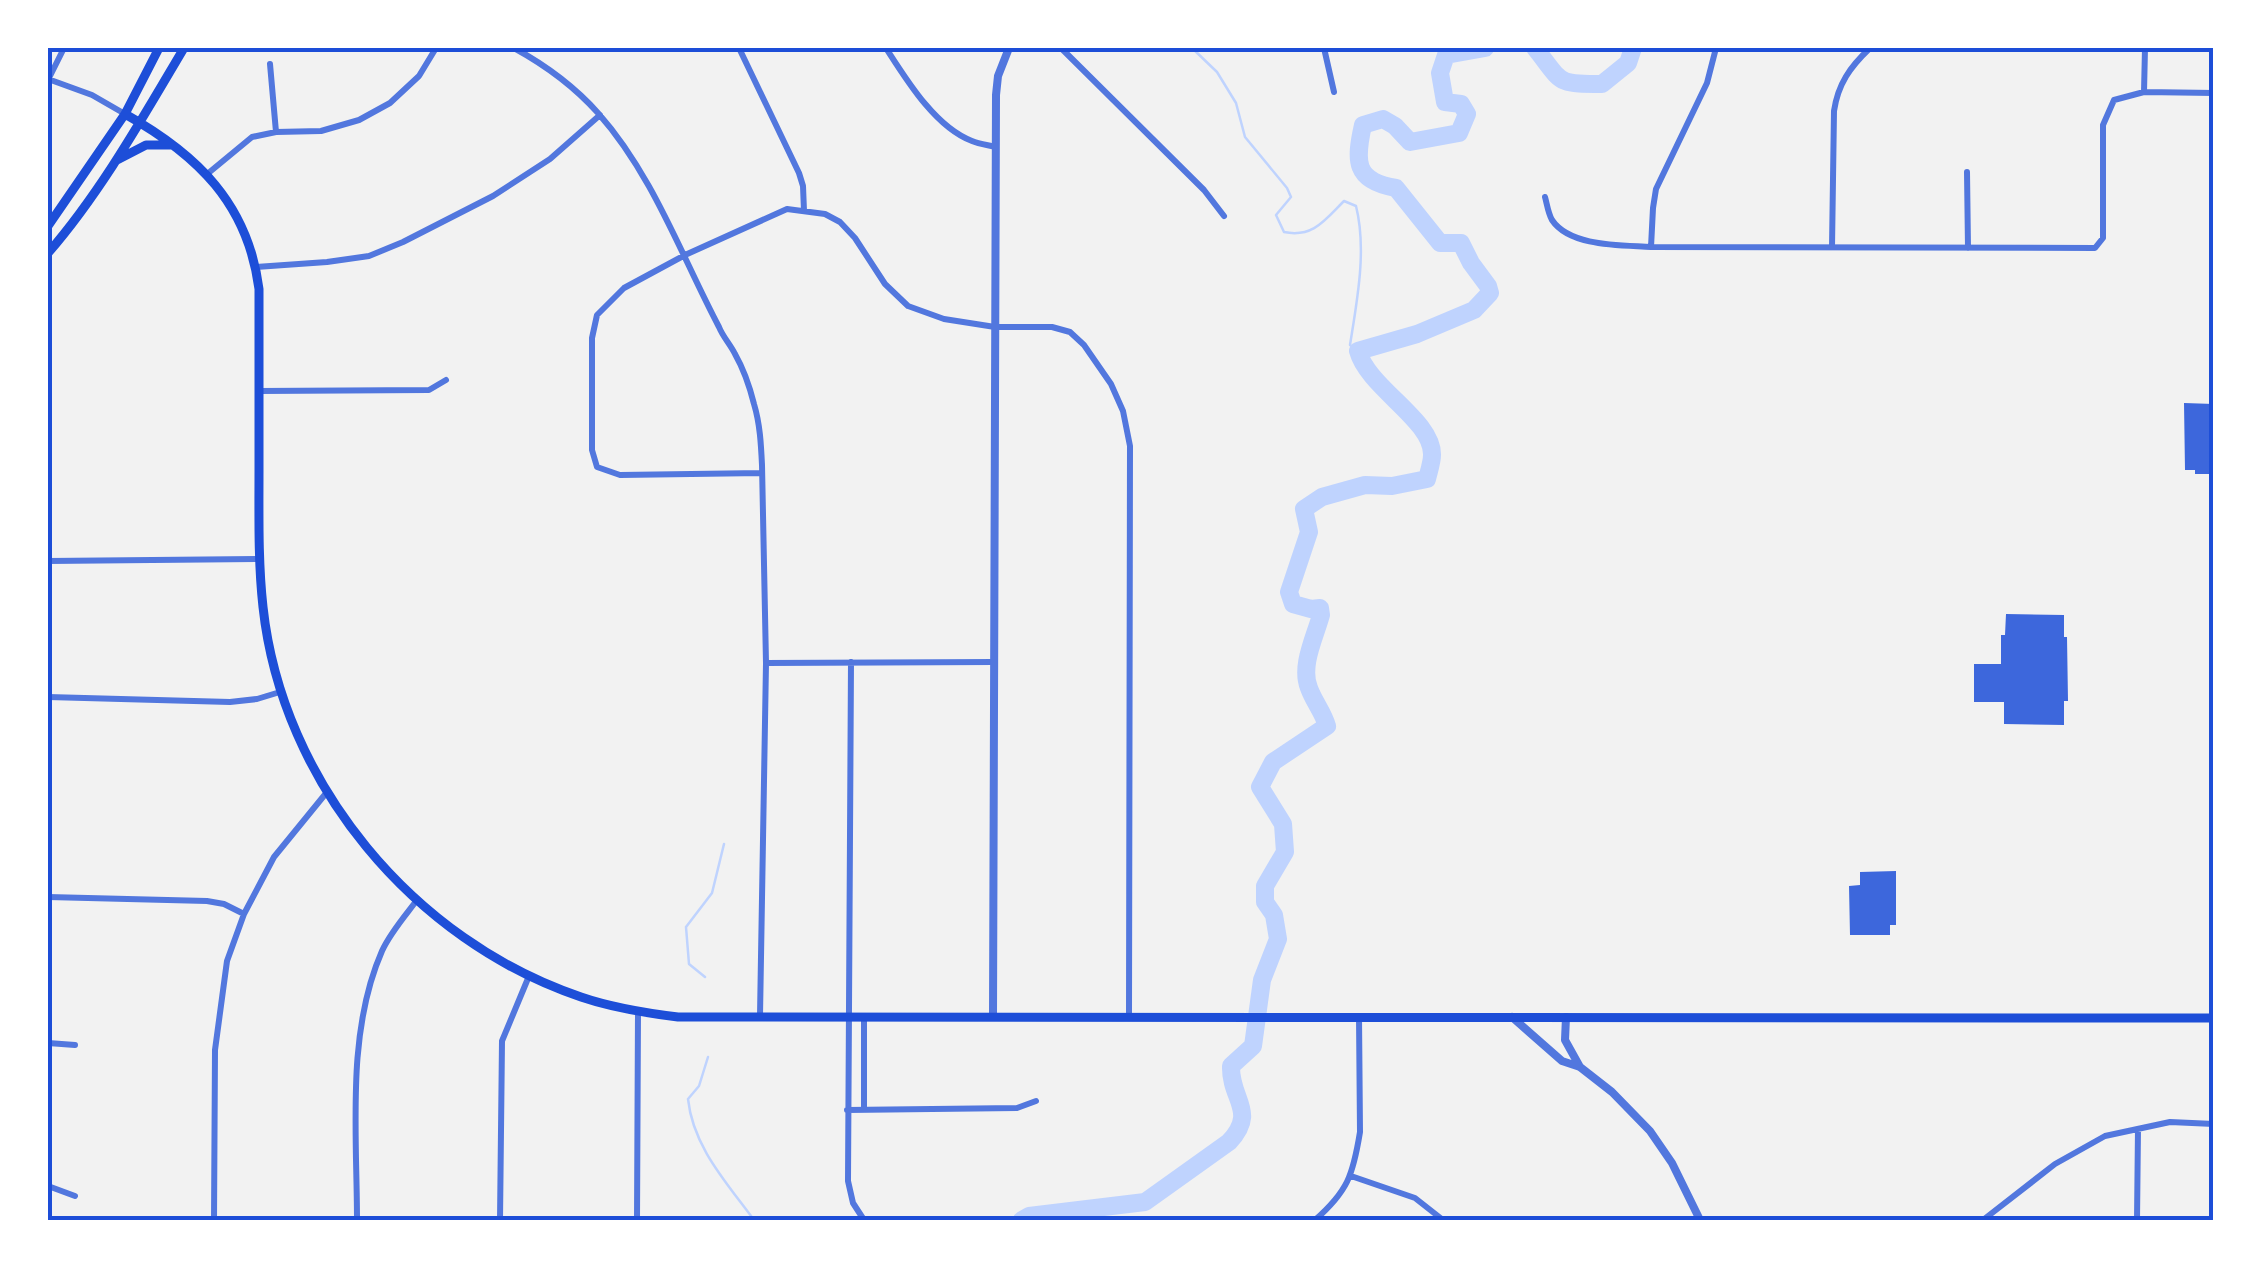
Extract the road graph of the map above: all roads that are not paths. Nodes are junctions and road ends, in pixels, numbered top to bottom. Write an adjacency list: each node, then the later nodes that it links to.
1 (64, 48): 15 (street)
2 (160, 48): 19 (main road)
3 (184, 48): 21 (main road)
4 (436, 48): 22 (street)
5 (514, 48): 20 (street)
6 (739, 48): 29 (street)
7 (886, 48): 24 (street)
8 (1009, 48): 24 (street)
9 (1061, 48): 30 (street)
10 (1324, 48): 16 (street)
11 (1716, 48): 32 (street)
12 (1870, 48): 33 (street)
13 (2145, 48): 17 (street)
14 (270, 64): 22 (street)
15 (48, 79): 19 (street)
16 (1334, 92)
17 (2144, 92): 18 (street); 34 (street)
18 (2214, 93)
19 (125, 114): 21 (main road); 31 (main road)
20 (600, 115): 36 (street); 37 (street)
21 (140, 122): 23 (main road); 25 (main road)
22 (276, 132): 27 (street)
23 (172, 145): 25 (main road); 27 (main road)
24 (996, 146): 38 (street)
25 (111, 164): 35 (main road)
26 (1967, 172): 34 (street)
27 (206, 174): 37 (main road)
28 (1545, 196): 32 (street)
29 (804, 211): 36 (street); 38 (street)
30 (1224, 216)
31 (48, 226)
32 (1651, 246): 33 (street)
33 (1832, 247): 34 (street)
34 (1968, 248)
35 (48, 252)
36 (685, 256): 41 (street); 41 (street)
37 (256, 268): 40 (main road)
38 (995, 327): 45 (street); 57 (street)
39 (446, 380): 40 (street)
40 (259, 391): 42 (main road)
41 (762, 473): 46 (street)
42 (259, 558): 43 (street); 47 (main road)
43 (48, 561)
44 (851, 662): 45 (street); 46 (street); 61 (street)
45 (994, 662): 56 (street)
46 (766, 663): 55 (street)
47 (280, 692): 48 (street); 49 (main road)
48 (48, 698)
49 (326, 792): 51 (main road); 52 (street)
50 (48, 898): 52 (street)
51 (417, 900): 53 (main road); 76 (street)
52 (244, 914): 75 (street)
53 (529, 976): 54 (main road); 77 (street)
54 (638, 1012): 55 (main road); 78 (street)
55 (760, 1016): 61 (main road)
56 (993, 1016): 57 (main road); 62 (main road)
57 (1129, 1016): 58 (main road)
58 (1360, 1016): 59 (main road); 72 (street)
59 (1512, 1016): 60 (main road); 66 (street)
60 (1566, 1016): 63 (main road); 66 (street)
61 (848, 1017): 62 (main road); 68 (street)
62 (864, 1017): 69 (street)
63 (2214, 1018)
64 (48, 1044): 65 (street)
65 (75, 1045)
66 (1580, 1067): 82 (street)
67 (1036, 1101): 69 (street)
68 (847, 1110): 69 (street); 79 (street)
69 (864, 1110)
70 (2214, 1124): 71 (street)
71 (2138, 1129): 83 (street); 84 (street)
72 (1352, 1176): 80 (street); 81 (street)
73 (48, 1186): 74 (street)
74 (75, 1196)
75 (214, 1220)
76 (357, 1220)
77 (500, 1220)
78 (638, 1220)
79 (864, 1220)
80 (1316, 1220)
81 (1443, 1220)
82 (1700, 1220)
83 (1983, 1220)
84 (2137, 1220)

